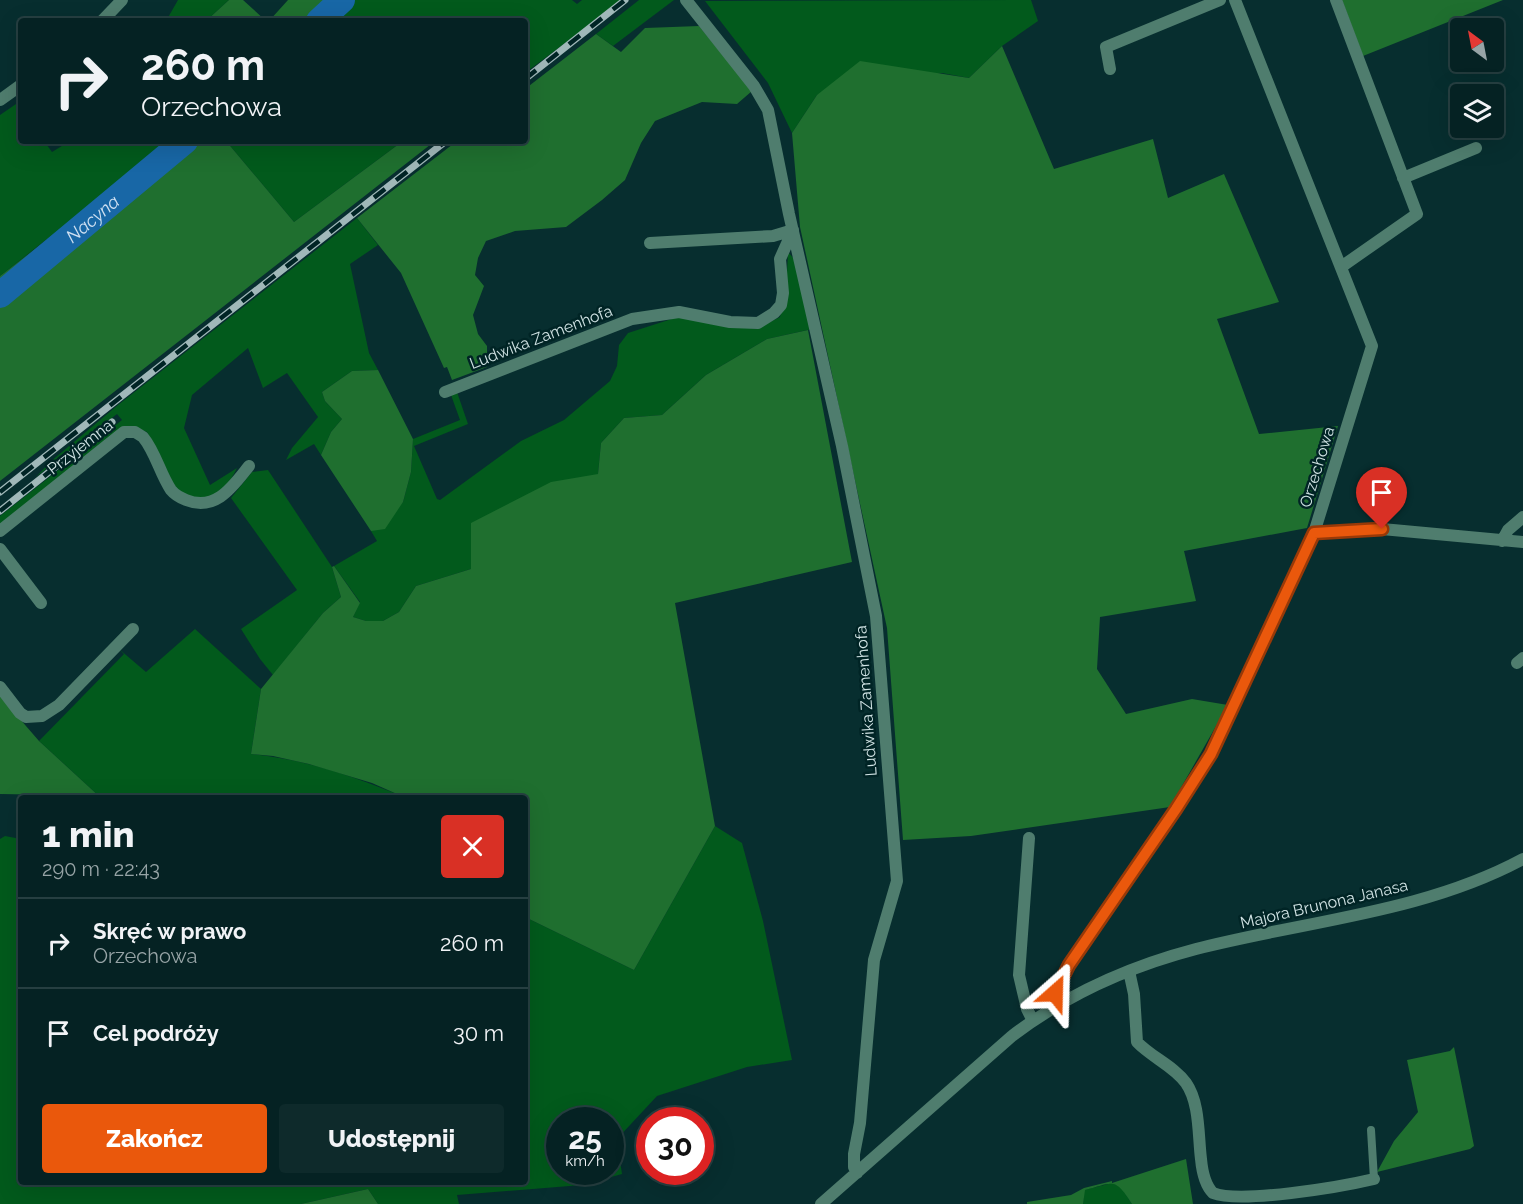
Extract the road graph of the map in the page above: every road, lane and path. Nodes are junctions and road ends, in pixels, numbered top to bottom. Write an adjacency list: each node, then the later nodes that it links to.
1 (121, 0): 6 (street)
2 (686, 0): 12 (street, Ludwika Zamenhofa)
3 (1220, 0): 7 (street)
4 (1235, 0): 14 (street, Orzechowa)
5 (1336, 0): 11 (street)
6 (105, 18)
7 (1110, 69)
8 (18, 87): 9 (street)
9 (0, 100)
10 (1476, 148): 11 (street)
11 (1403, 178): 14 (street)
12 (793, 230): 13 (street); 15 (street, Ludwika Zamenhofa); 32 (street, Ludwika Zamenhofa)
13 (650, 243)
14 (1341, 267): 19 (street, Orzechowa)
15 (444, 392)
16 (249, 466): 18 (street, Przyjemna)
17 (1523, 517): 20 (street)
18 (0, 531)
19 (1314, 533): 20 (street, Orzechowa); 29 (street)
20 (1502, 541): 21 (street, Orzechowa)
21 (1523, 542)
22 (0, 549): 23 (street)
23 (41, 603)
24 (133, 629): 25 (street)
25 (0, 687)
26 (1029, 838): 30 (street)
27 (1523, 859): 28 (street, Majora Brunona Janasa)
28 (1130, 971): 29 (street, Majora Brunona Janasa); 33 (street)
29 (1057, 1005): 30 (street, Majora Brunona Janasa)
30 (1033, 1020): 32 (street, Majora Brunona Janasa)
31 (1371, 1130): 33 (lane)
32 (857, 1173): 34 (street, Majora Brunona Janasa)
33 (1374, 1179)
34 (821, 1204)

